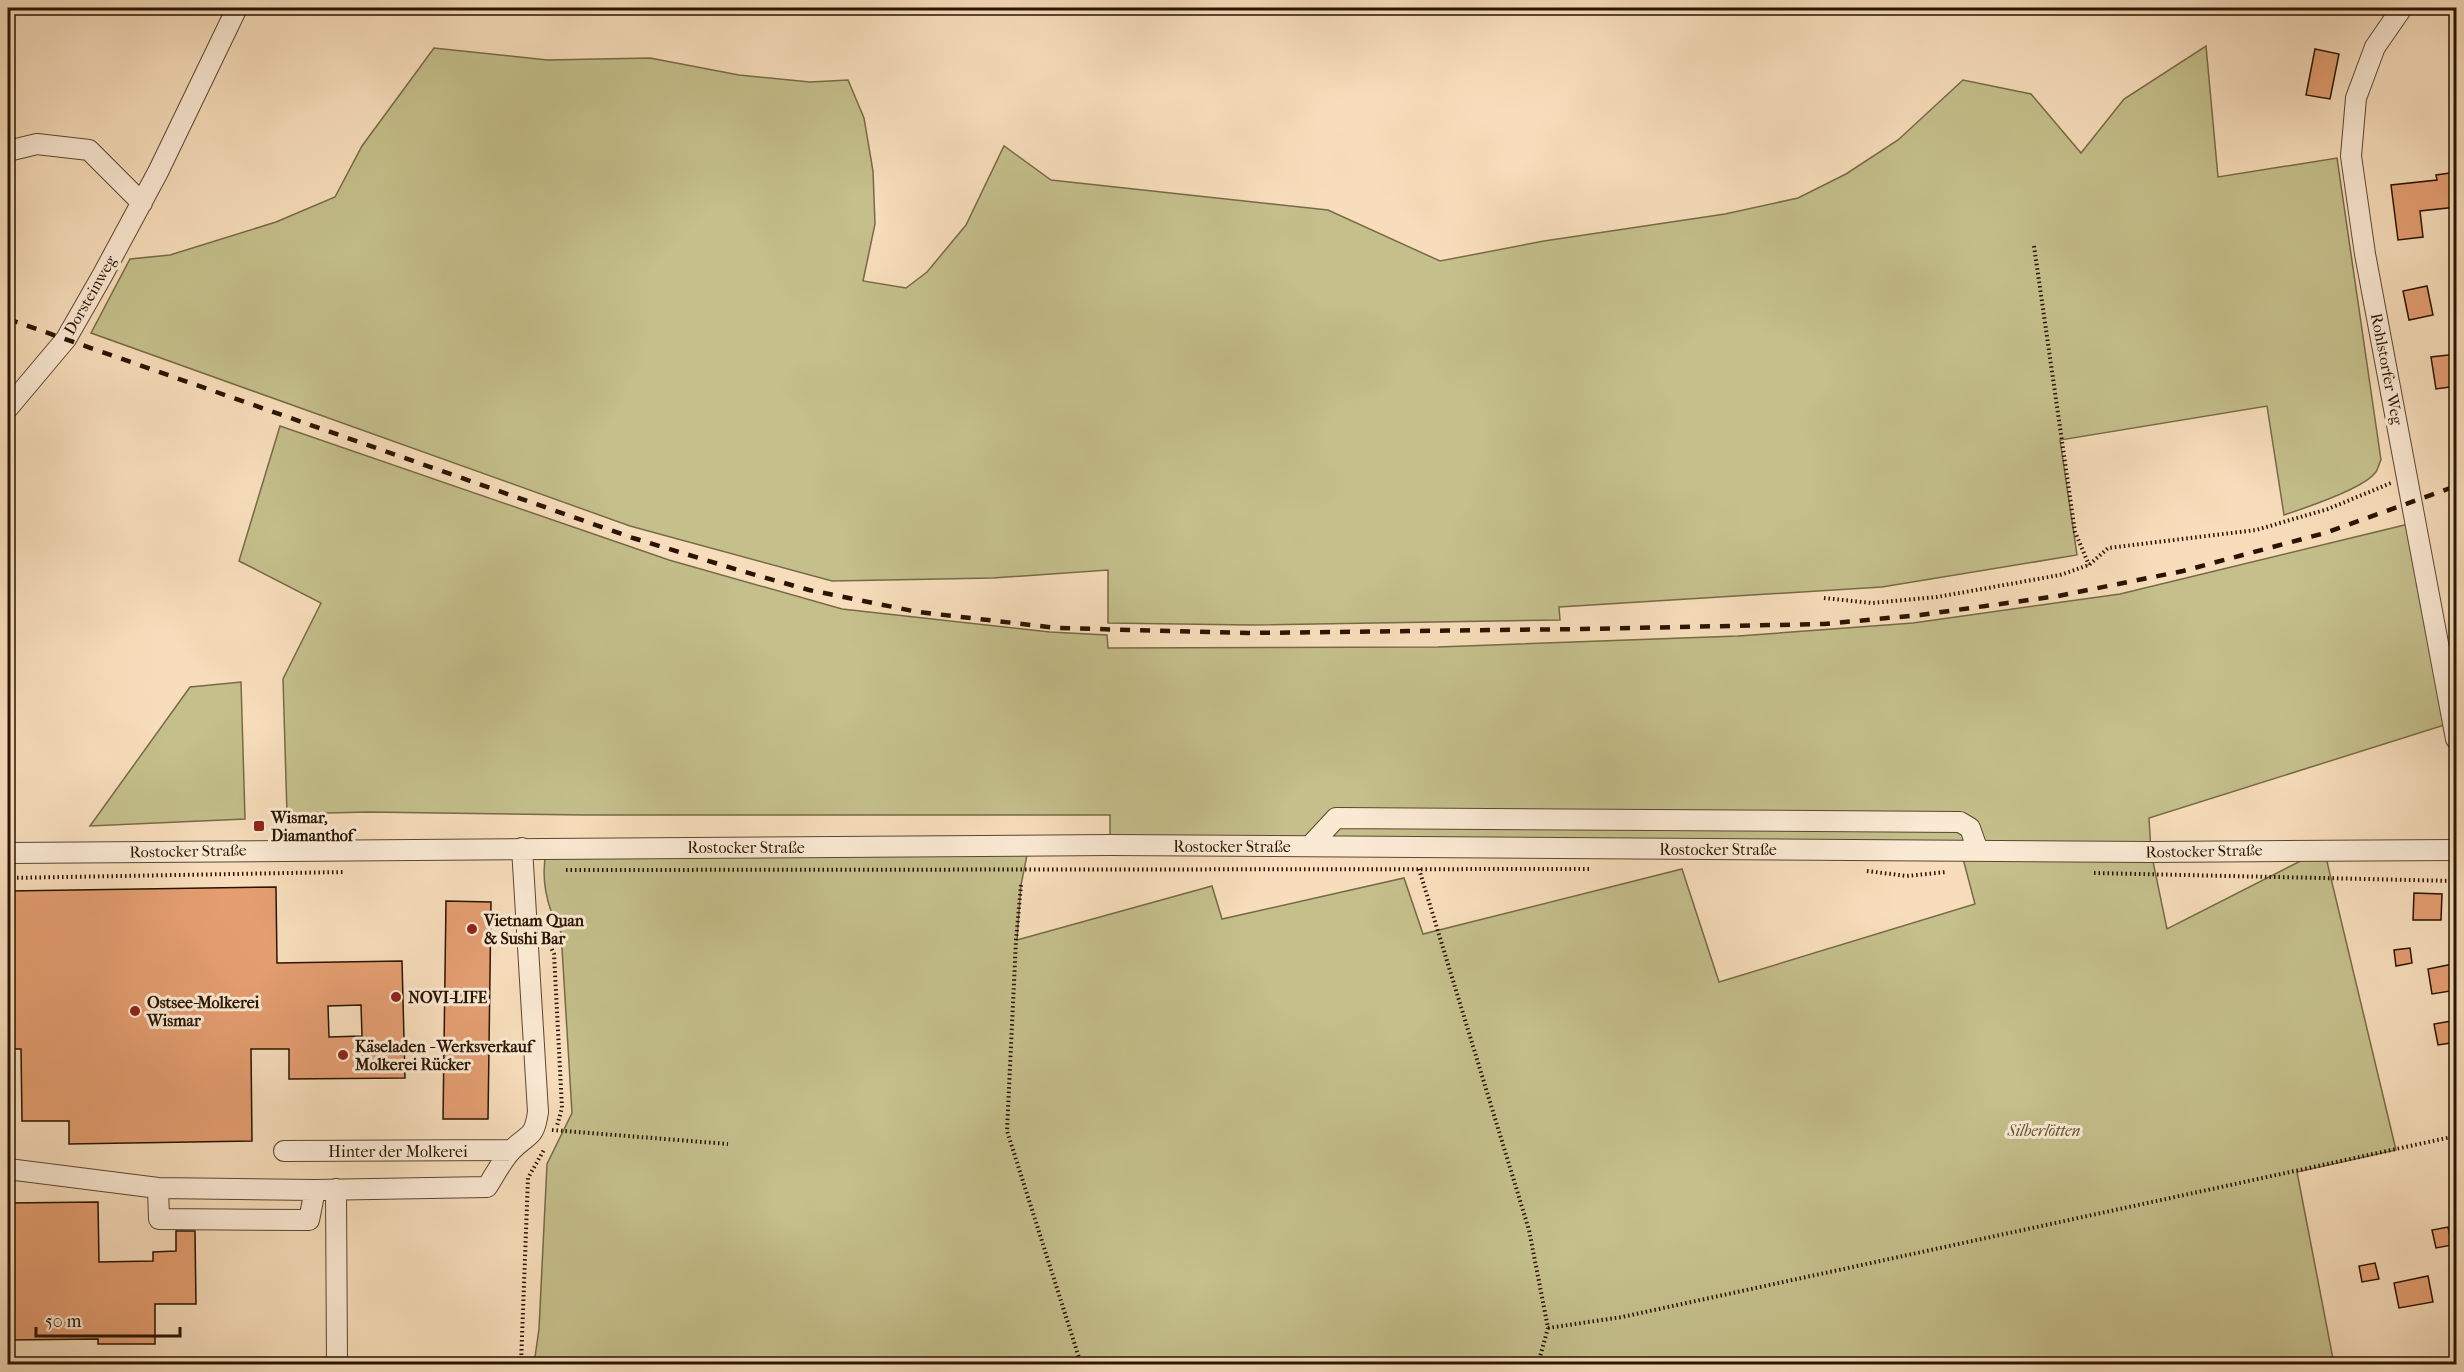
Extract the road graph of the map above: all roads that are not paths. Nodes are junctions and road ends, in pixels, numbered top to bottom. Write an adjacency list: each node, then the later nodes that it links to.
1 (237, 8): 4 (street, Dorsteinweg)
2 (2402, 8): 6 (street, Rohlstorfer Weg)
3 (8, 151): 4 (street)
4 (142, 202): 5 (street, Dorsteinweg)
5 (8, 408)
6 (2457, 739)
7 (1310, 846): 8 (street, Rostocker Straße); 10 (street, Rostocker Straße); 10 (street)
8 (522, 848): 11 (street, Rostocker Straße); 12 (street)
9 (2457, 850): 10 (street, Rostocker Straße)
10 (1978, 851)
11 (8, 853)
12 (512, 1150): 13 (street, Hinter der Molkerei); 17 (street)
13 (284, 1151)
14 (8, 1170): 15 (street)
15 (158, 1188): 16 (street); 16 (street)
16 (315, 1190): 17 (street)
17 (336, 1190): 18 (street)
18 (337, 1365)

